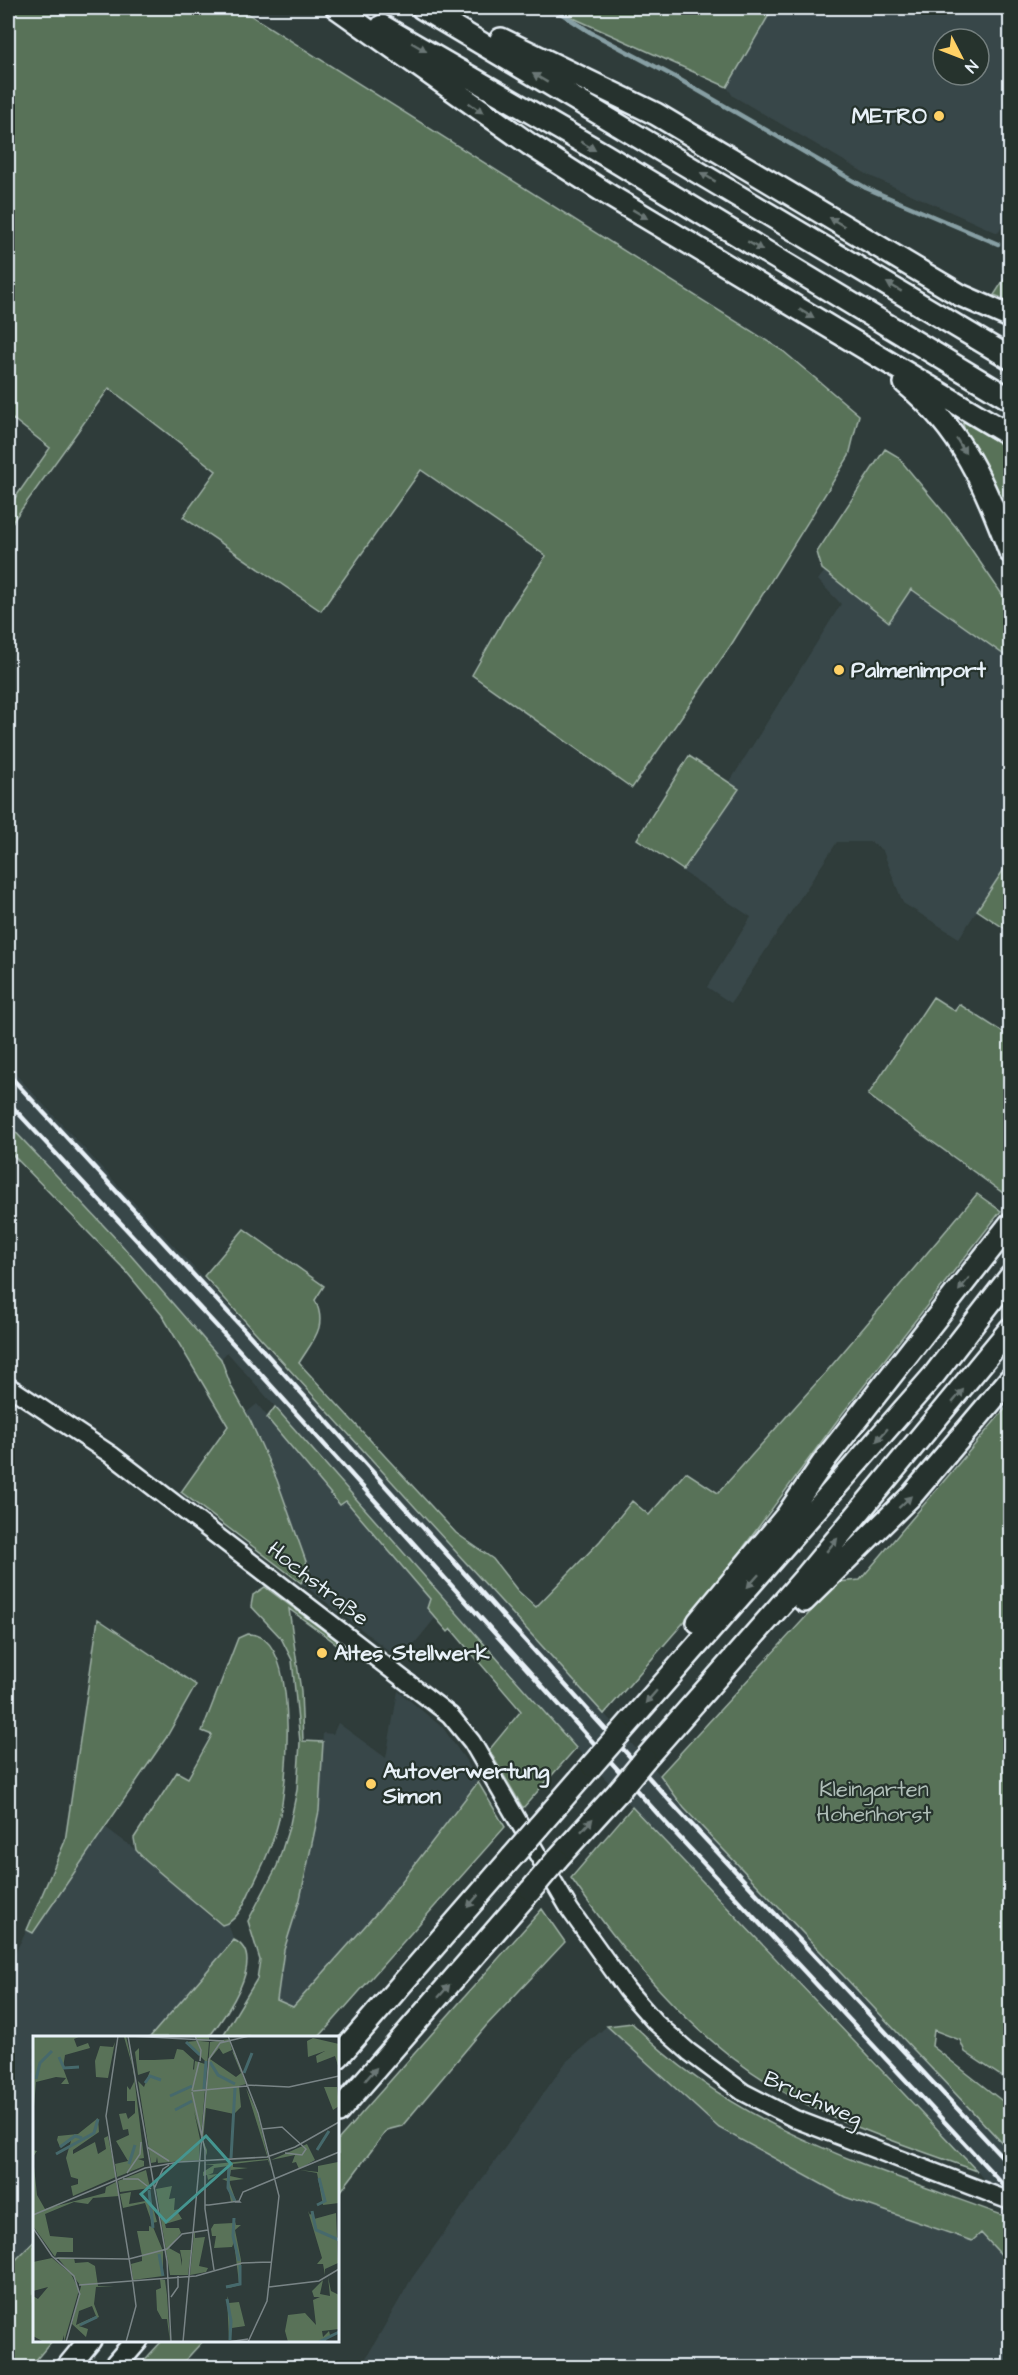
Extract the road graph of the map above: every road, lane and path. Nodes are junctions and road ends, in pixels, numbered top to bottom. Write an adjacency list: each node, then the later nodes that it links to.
1 (337, 8): 7 (highway, one-way to 7)
2 (350, 8): 8 (highway, one-way to 8)
3 (422, 8): 6 (highway, one-way to 3)
4 (437, 8): 5 (highway, one-way to 4)
5 (1004, 315)
6 (1011, 358)
7 (932, 396): 9 (highway); 10 (highway, one-way to 10)
8 (1011, 399)
9 (1011, 435)
10 (1011, 552)
11 (1011, 1224): 16 (highway, one-way to 16)
12 (1011, 1277): 16 (highway, one-way to 16)
13 (1011, 1329): 17 (highway, one-way to 13)
14 (1011, 1379): 17 (highway, one-way to 14)
15 (8, 1386): 18 (street, Hochstraße)
16 (681, 1662): 19 (highway, one-way to 19, bridge)
17 (711, 1684): 20 (highway, one-way to 17, bridge)
18 (627, 1990): 21 (street, Bruchweg)
19 (339, 2056)
20 (339, 2111)
21 (1011, 2201)
22 (88, 2342): 24 (highway)
23 (135, 2342): 25 (highway)
24 (66, 2367)
25 (113, 2367)

